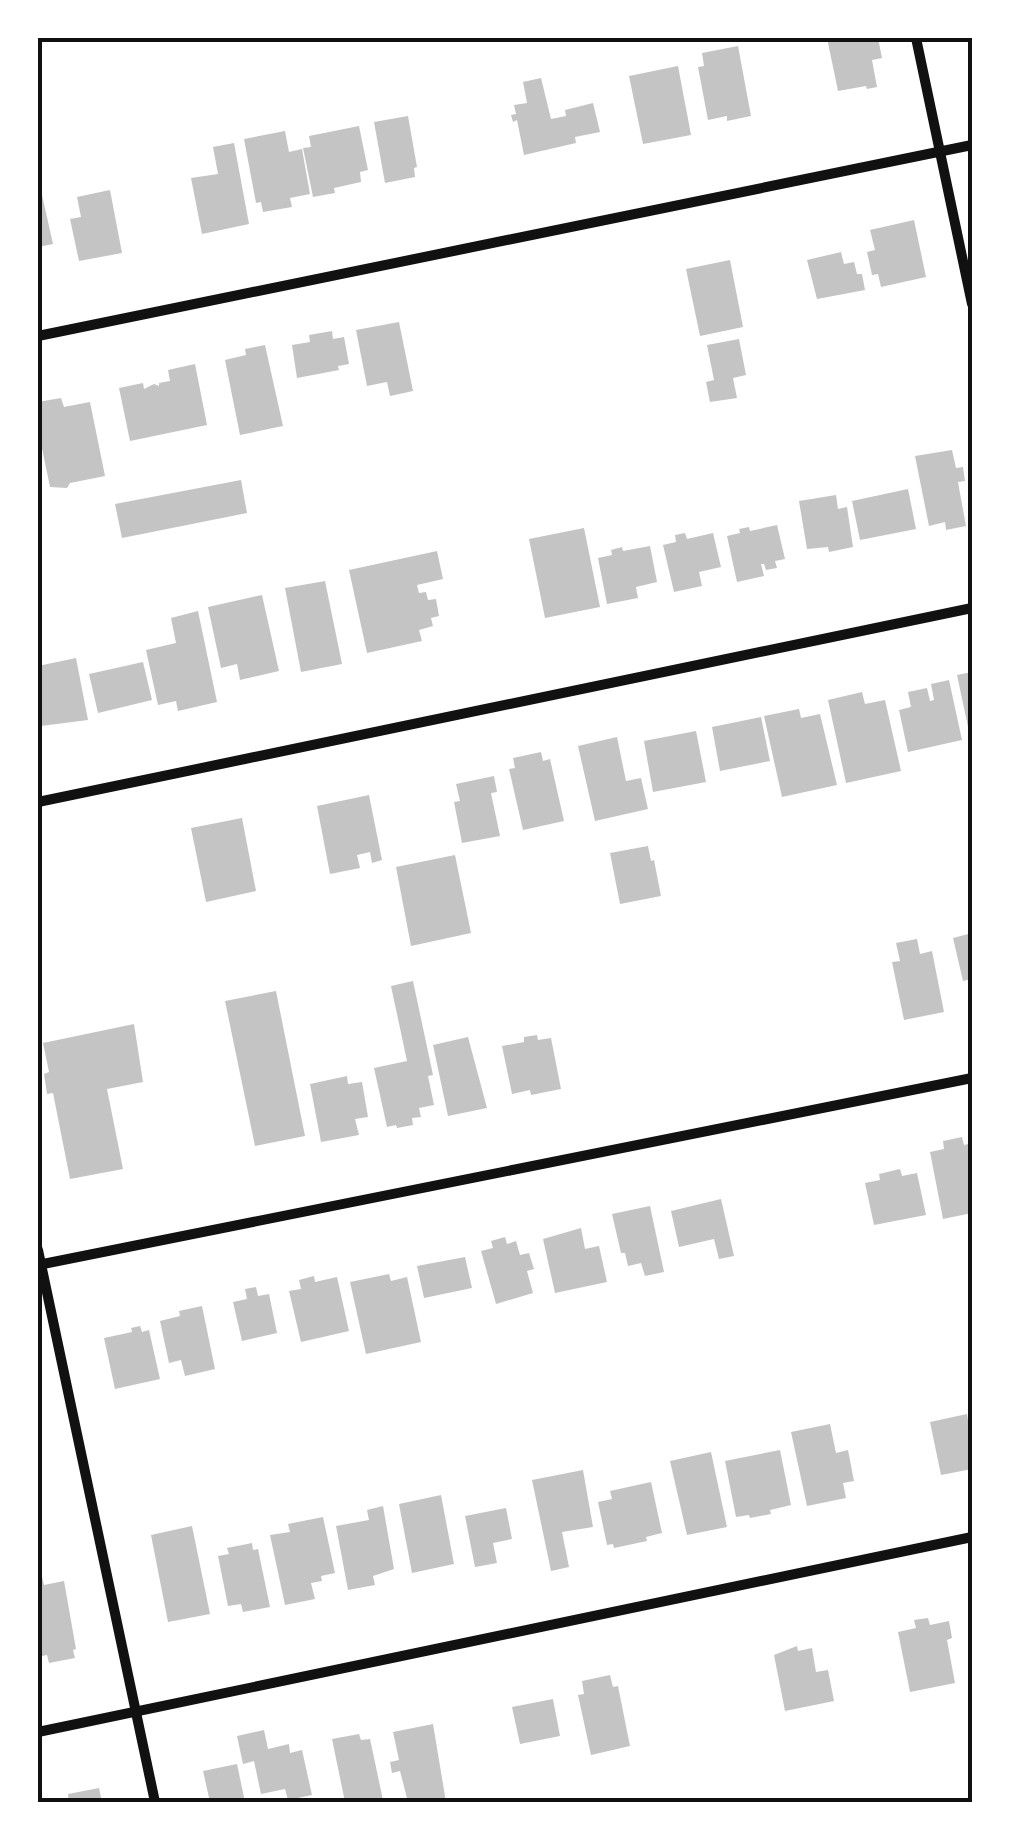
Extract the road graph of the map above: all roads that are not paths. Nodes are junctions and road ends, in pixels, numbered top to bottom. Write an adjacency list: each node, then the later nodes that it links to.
1 (916, 38): 3 (street)
2 (972, 145): 3 (street)
3 (940, 152): 4 (street); 5 (street)
4 (972, 304)
5 (38, 336)
6 (972, 608): 7 (street)
7 (38, 802)
8 (972, 1078): 10 (street)
9 (38, 1250): 10 (street)
10 (39, 1265): 12 (street)
11 (972, 1537): 12 (street)
12 (136, 1712): 13 (street); 14 (street)
13 (38, 1732)
14 (155, 1802)

